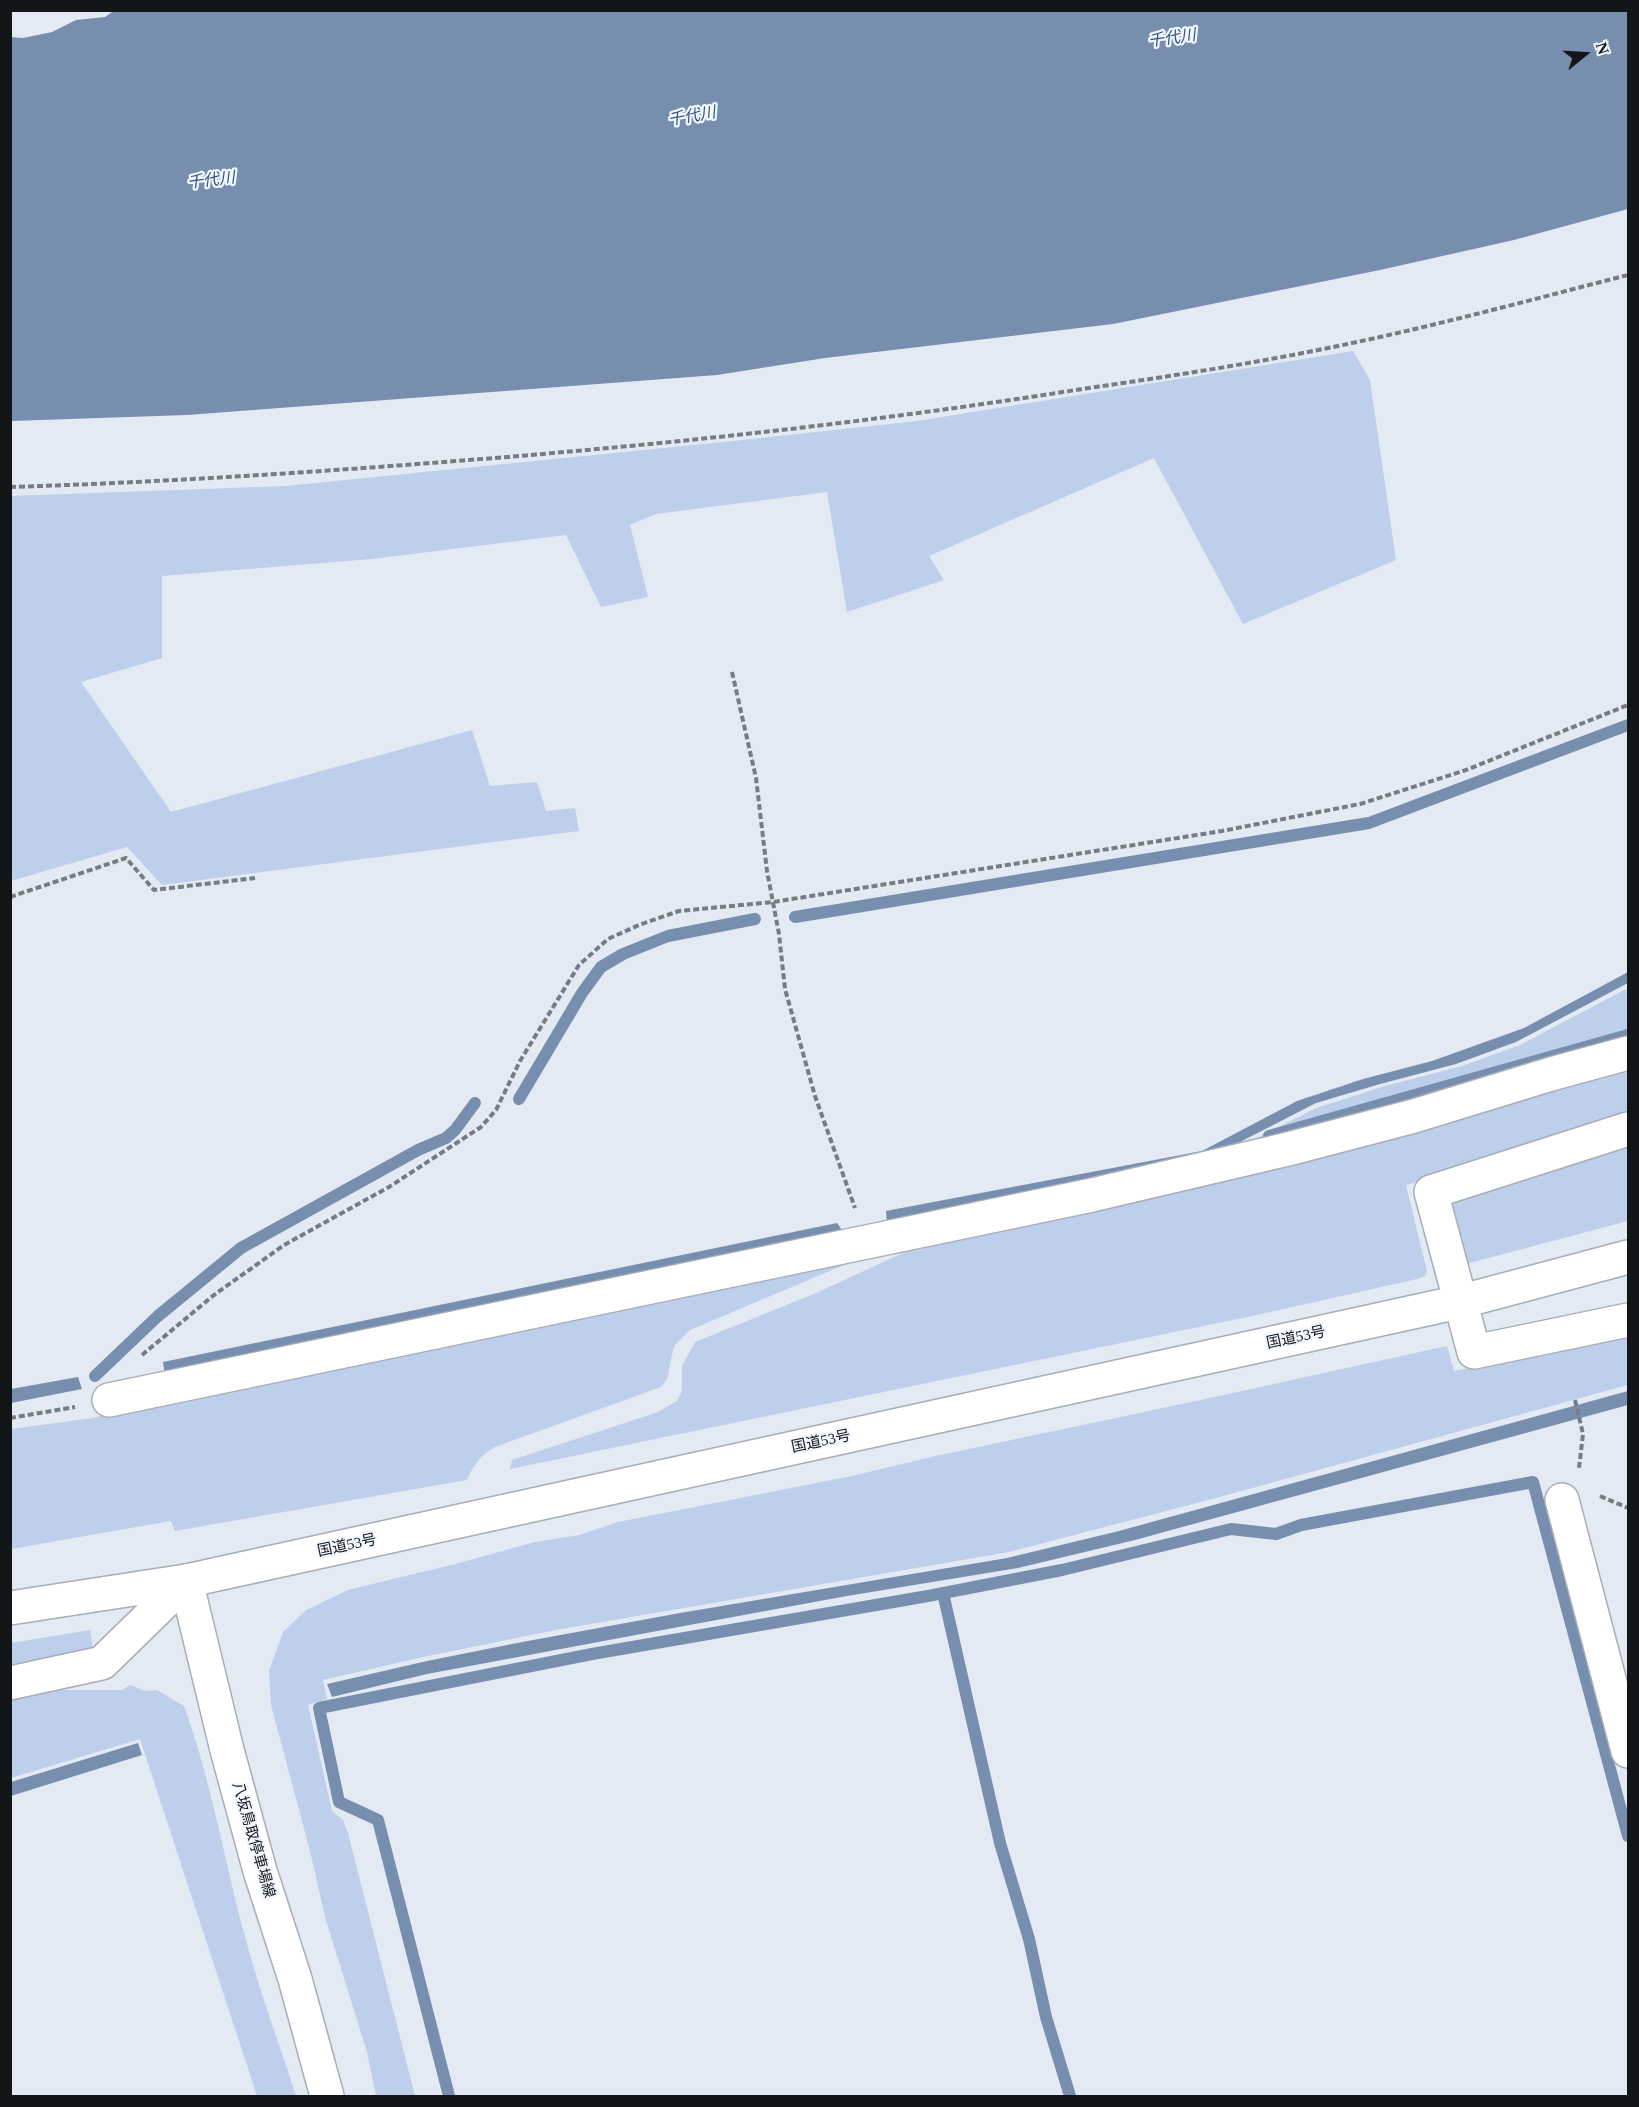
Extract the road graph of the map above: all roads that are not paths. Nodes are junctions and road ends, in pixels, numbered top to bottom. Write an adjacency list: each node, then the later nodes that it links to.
1 (1629, 1053): 6 (main road)
2 (1629, 1128): 4 (main road)
3 (1629, 1257): 4 (main road, 国道53号)
4 (1459, 1302): 5 (main road); 8 (main road, 国道53号)
5 (1629, 1320)
6 (109, 1400)
7 (1562, 1500): 11 (main road)
8 (186, 1581): 9 (main road, 国道53号); 10 (main road); 12 (main road, 八坂鳥取停車場線)
9 (10, 1608)
10 (10, 1683)
11 (1629, 1750)
12 (327, 2097)

